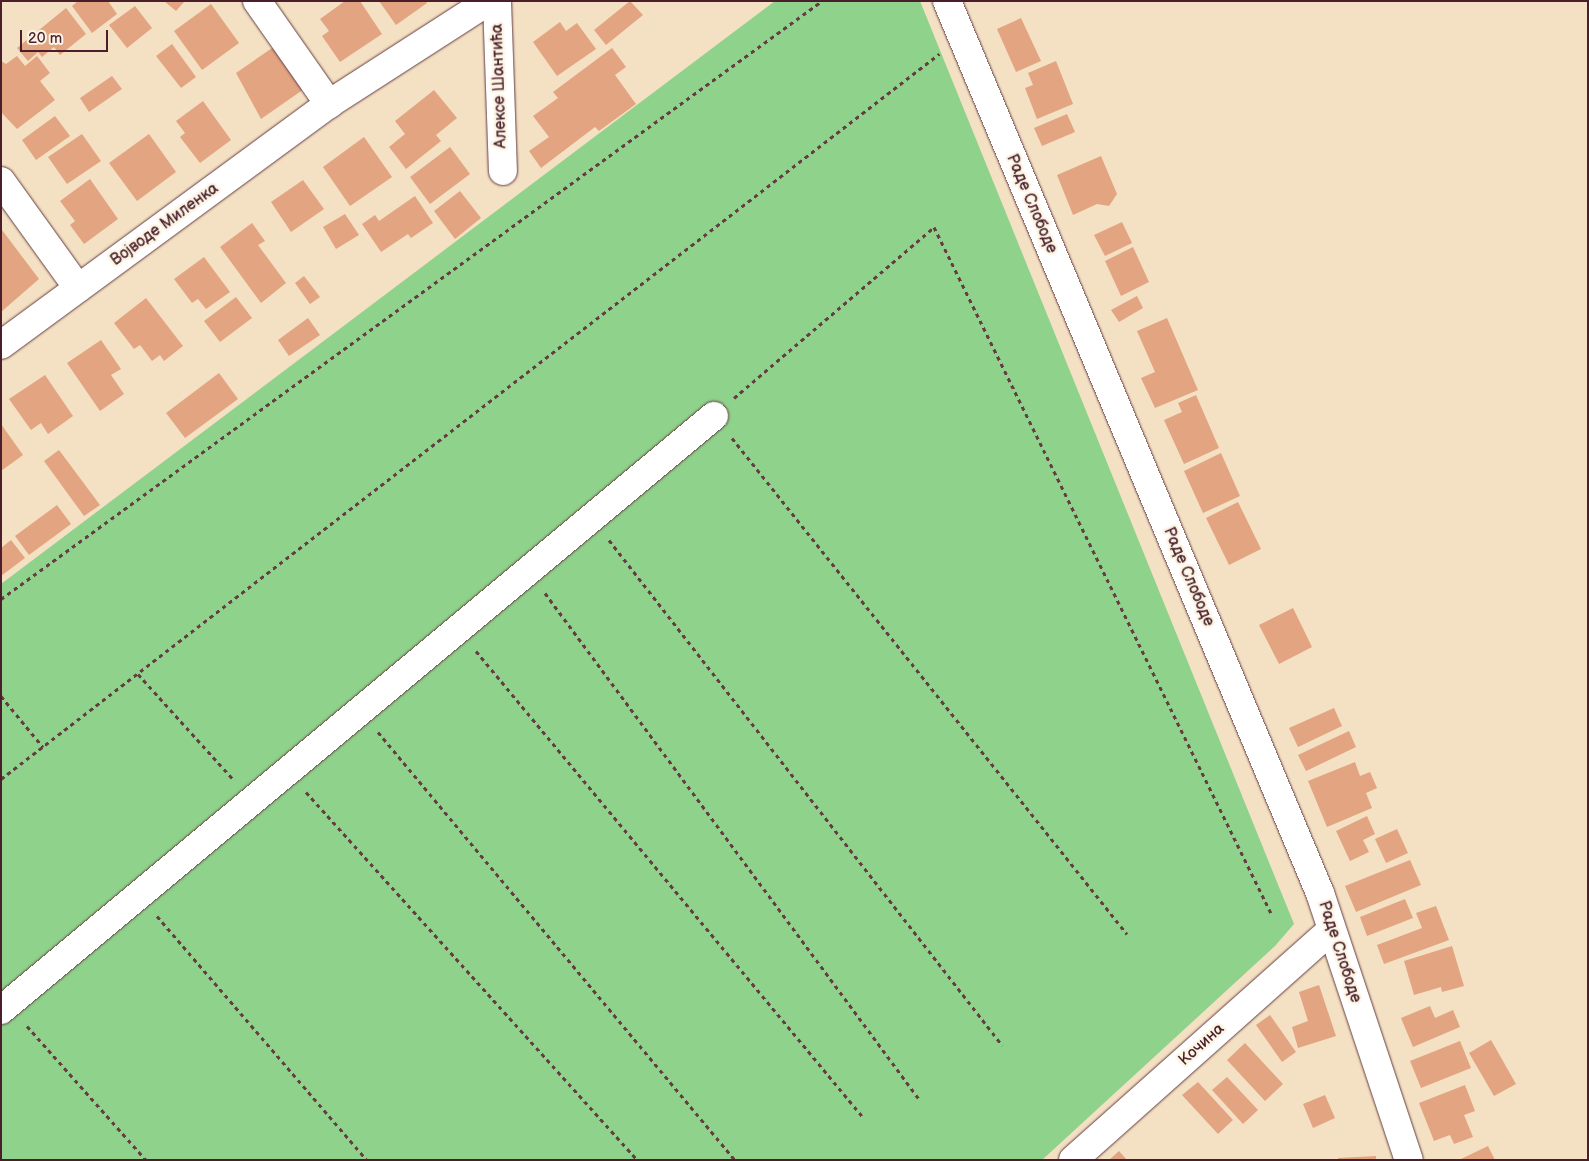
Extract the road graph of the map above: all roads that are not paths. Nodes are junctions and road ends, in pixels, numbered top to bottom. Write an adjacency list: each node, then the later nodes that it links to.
1 (257, 1): 5 (street)
2 (489, 1): 5 (street, Војводе Миленка)
3 (497, 1): 6 (street, Алексе Шантића)
4 (947, 1): 11 (street, Раде Слободе)
5 (328, 104): 8 (street, Војводе Миленка)
6 (504, 171)
7 (1, 181): 8 (street)
8 (78, 288): 9 (street, Војводе Миленка)
9 (1, 345)
10 (714, 416): 12 (street)
11 (1331, 930): 13 (street, Кочина); 14 (street, Раде Слободе)
12 (4, 1007)
13 (1074, 1160)
14 (1409, 1160)

